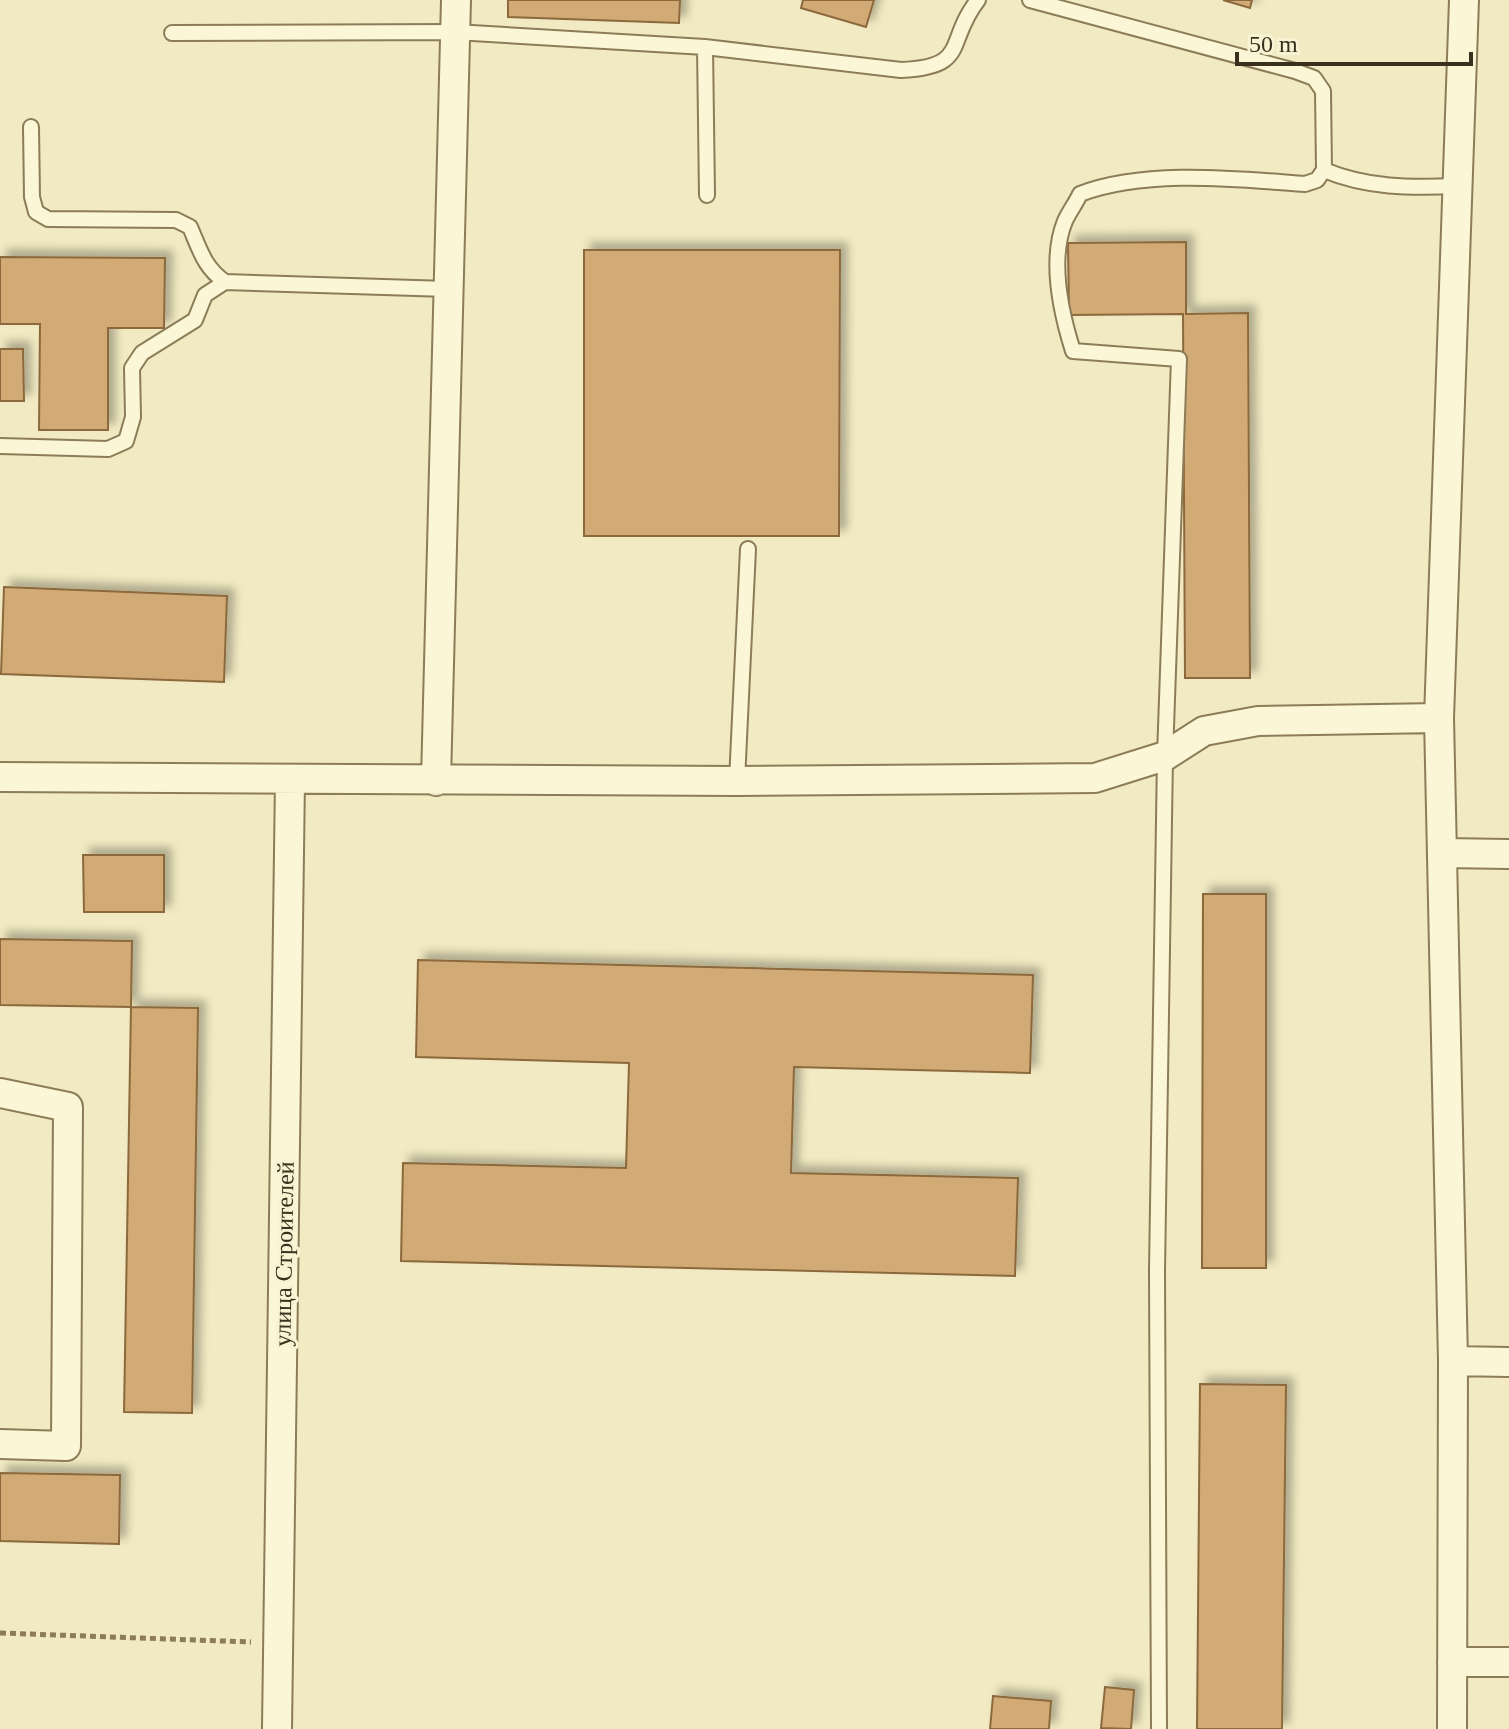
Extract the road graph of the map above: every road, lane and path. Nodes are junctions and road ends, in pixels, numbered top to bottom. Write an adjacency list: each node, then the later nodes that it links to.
1 (456, 0): 5 (street)
2 (978, 0): 7 (lane)
3 (1030, 0): 9 (lane)
4 (1464, 0): 10 (street)
5 (455, 32): 6 (lane); 7 (lane); 13 (street)
6 (172, 33)
7 (705, 47): 11 (lane)
8 (31, 127): 12 (lane)
9 (1324, 170): 10 (lane); 17 (lane)
10 (1457, 186): 16 (street)
11 (707, 195)
12 (225, 282): 13 (lane); 14 (lane)
13 (448, 289): 20 (street)
14 (0, 446)
15 (748, 549): 21 (lane)
16 (1439, 718): 17 (street); 22 (street)
17 (1165, 756): 21 (street); 33 (lane)
18 (0, 777): 19 (street)
19 (290, 779): 20 (street); 29 (street, улица Строителей)
20 (436, 781): 21 (street)
21 (737, 781)
22 (1443, 853): 23 (street); 25 (street)
23 (1509, 854)
24 (0, 1093): 27 (street)
25 (1453, 1361): 26 (street); 30 (street)
26 (1509, 1362)
27 (0, 1444)
28 (0, 1633): 29 (path)
29 (278, 1643): 32 (street, улица Строителей)
30 (1452, 1662): 31 (street); 34 (street)
31 (1509, 1662)
32 (277, 1729)
33 (1159, 1729)
34 (1452, 1729)

